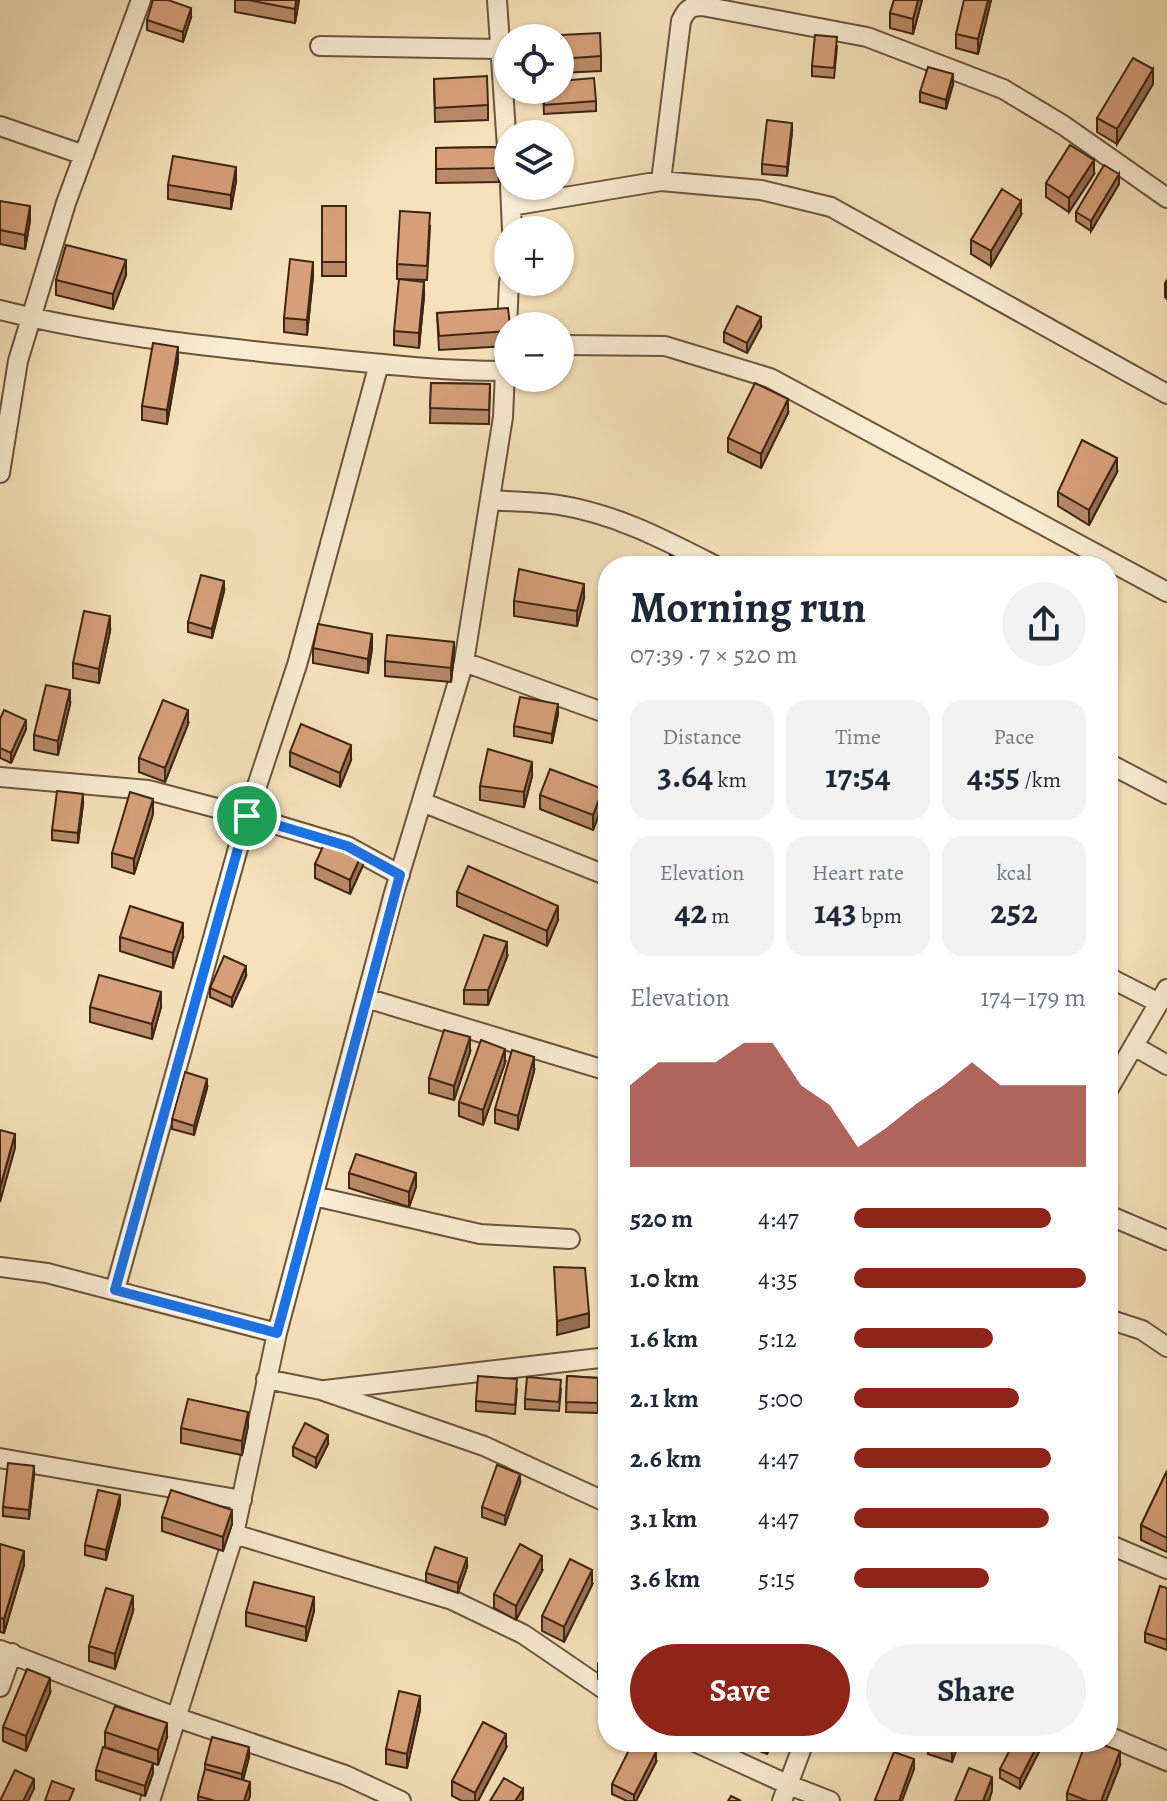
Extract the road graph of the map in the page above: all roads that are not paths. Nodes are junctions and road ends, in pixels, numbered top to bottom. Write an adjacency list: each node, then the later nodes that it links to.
1 (141, 0): 7 (street)
2 (497, 0): 3 (street)
3 (498, 24)
4 (320, 46): 5 (street)
5 (494, 49)
6 (0, 126): 7 (street)
7 (84, 155): 14 (street)
8 (661, 181): 9 (street); 11 (street); 19 (street)
9 (1167, 198)
10 (511, 200): 11 (street)
11 (511, 206): 12 (street)
12 (511, 216)
13 (0, 310): 14 (street)
14 (31, 318): 16 (street); 20 (street)
15 (574, 345): 23 (street)
16 (379, 364): 17 (street); 32 (street)
17 (494, 370)
18 (504, 392): 21 (street)
19 (1167, 394)
20 (0, 473)
21 (490, 500): 22 (street); 26 (street)
22 (696, 556)
23 (1100, 556)
24 (1118, 566): 25 (street)
25 (1167, 592)
26 (464, 662): 27 (street); 31 (street)
27 (598, 710)
28 (1118, 768): 30 (street)
29 (0, 777): 32 (street)
30 (1167, 794)
31 (422, 802): 33 (street); 34 (street)
32 (247, 816): 34 (street); 47 (street)
33 (598, 872)
34 (400, 875): 37 (street)
35 (1118, 980): 36 (street)
36 (1163, 996): 38 (street)
37 (366, 998): 40 (street); 42 (street)
38 (1134, 1046): 39 (street); 41 (street)
39 (1167, 1065)
40 (598, 1068)
41 (1118, 1073)
42 (314, 1196): 44 (street); 49 (street)
43 (1118, 1219): 45 (street)
44 (570, 1239)
45 (1167, 1240)
46 (0, 1267): 47 (street)
47 (115, 1290): 49 (street)
48 (1118, 1322): 50 (street)
49 (277, 1333): 52 (street)
50 (1167, 1347)
51 (598, 1358): 53 (street)
52 (266, 1379): 53 (street); 56 (street)
53 (321, 1390): 55 (street)
54 (0, 1458): 56 (street)
55 (598, 1498)
56 (242, 1500): 57 (street)
57 (234, 1534): 61 (street); 63 (street)
58 (1118, 1548): 59 (street)
59 (1167, 1569)
60 (6, 1651): 62 (street); 63 (street)
61 (598, 1685)
62 (0, 1687)
63 (178, 1718): 69 (street); 70 (street)
64 (1118, 1740): 67 (street)
65 (713, 1752): 68 (street)
66 (800, 1752): 68 (street)
67 (1167, 1761)
68 (786, 1793): 71 (street)
69 (150, 1801)
70 (401, 1801)
71 (830, 1801)

